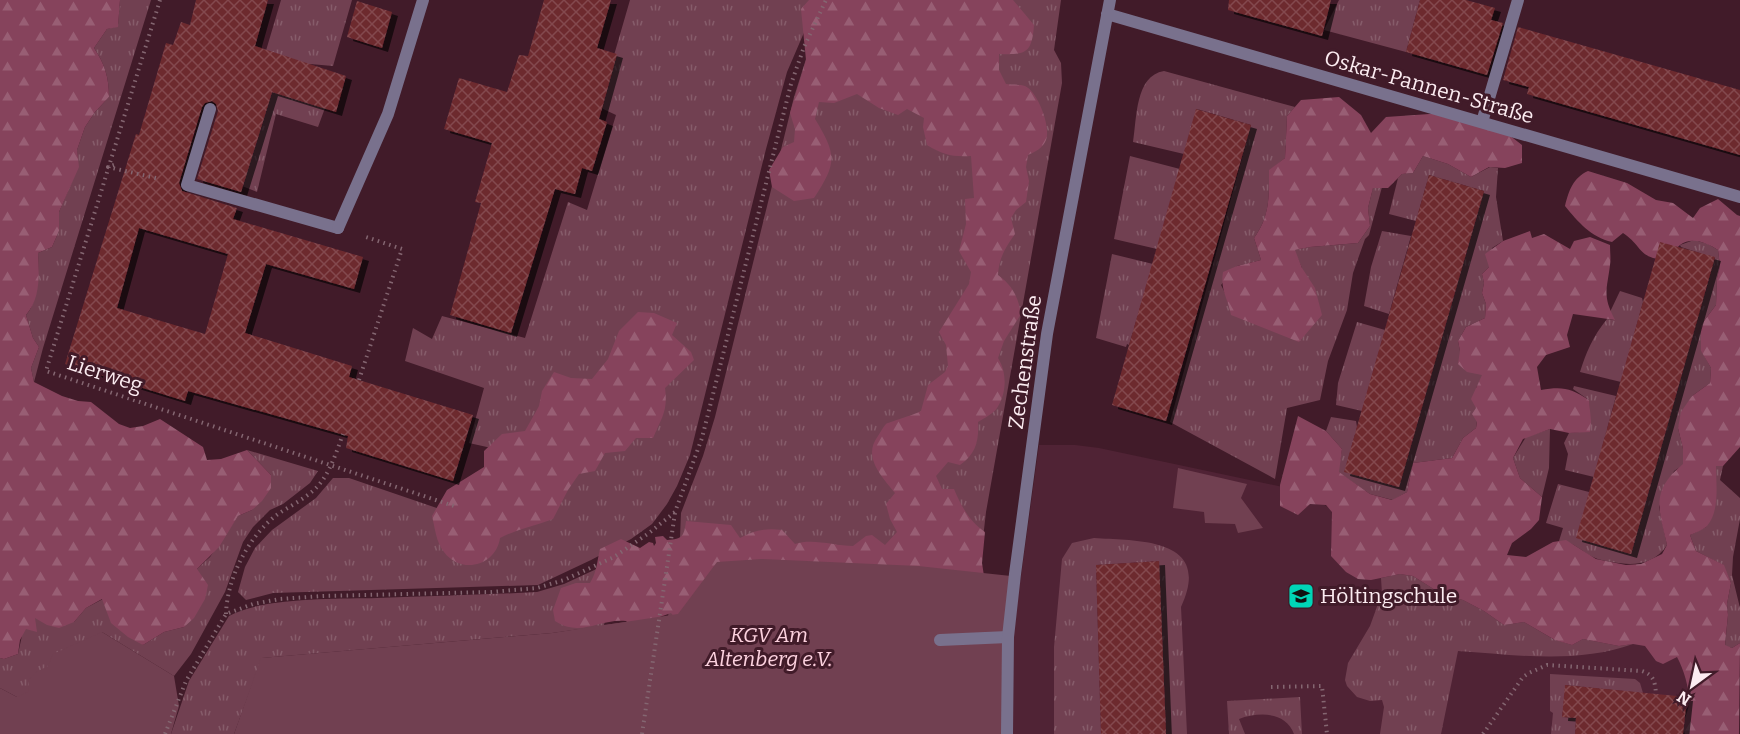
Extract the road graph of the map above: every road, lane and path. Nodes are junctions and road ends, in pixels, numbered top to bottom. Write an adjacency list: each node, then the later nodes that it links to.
1 (160, 0): 10 (path, Lierweg)
2 (423, 0): 13 (street)
3 (826, 0): 18 (path)
4 (1110, 0): 6 (street, Zechenstraße)
5 (1518, 0): 8 (street)
6 (1107, 14): 8 (street, Oskar-Pannen-Straße); 20 (street, Zechenstraße)
7 (210, 109): 11 (street)
8 (1482, 122): 12 (street, Oskar-Pannen-Straße)
9 (114, 165): 10 (path)
10 (108, 166): 11 (path); 16 (path, Lierweg)
11 (187, 185): 13 (street)
12 (1740, 197)
13 (338, 228): 14 (path)
14 (359, 380)
15 (343, 434): 16 (path)
16 (331, 464): 17 (path, Lierweg); 19 (path)
17 (454, 506)
18 (675, 512): 19 (path); 25 (path)
19 (226, 614): 24 (path)
20 (1008, 637): 21 (street); 26 (street, Zechenstraße)
21 (940, 640)
22 (1271, 687): 27 (path)
23 (1656, 694): 28 (path)
24 (165, 734)
25 (642, 734)
26 (1007, 734)
27 (1327, 734)
28 (1483, 734)

